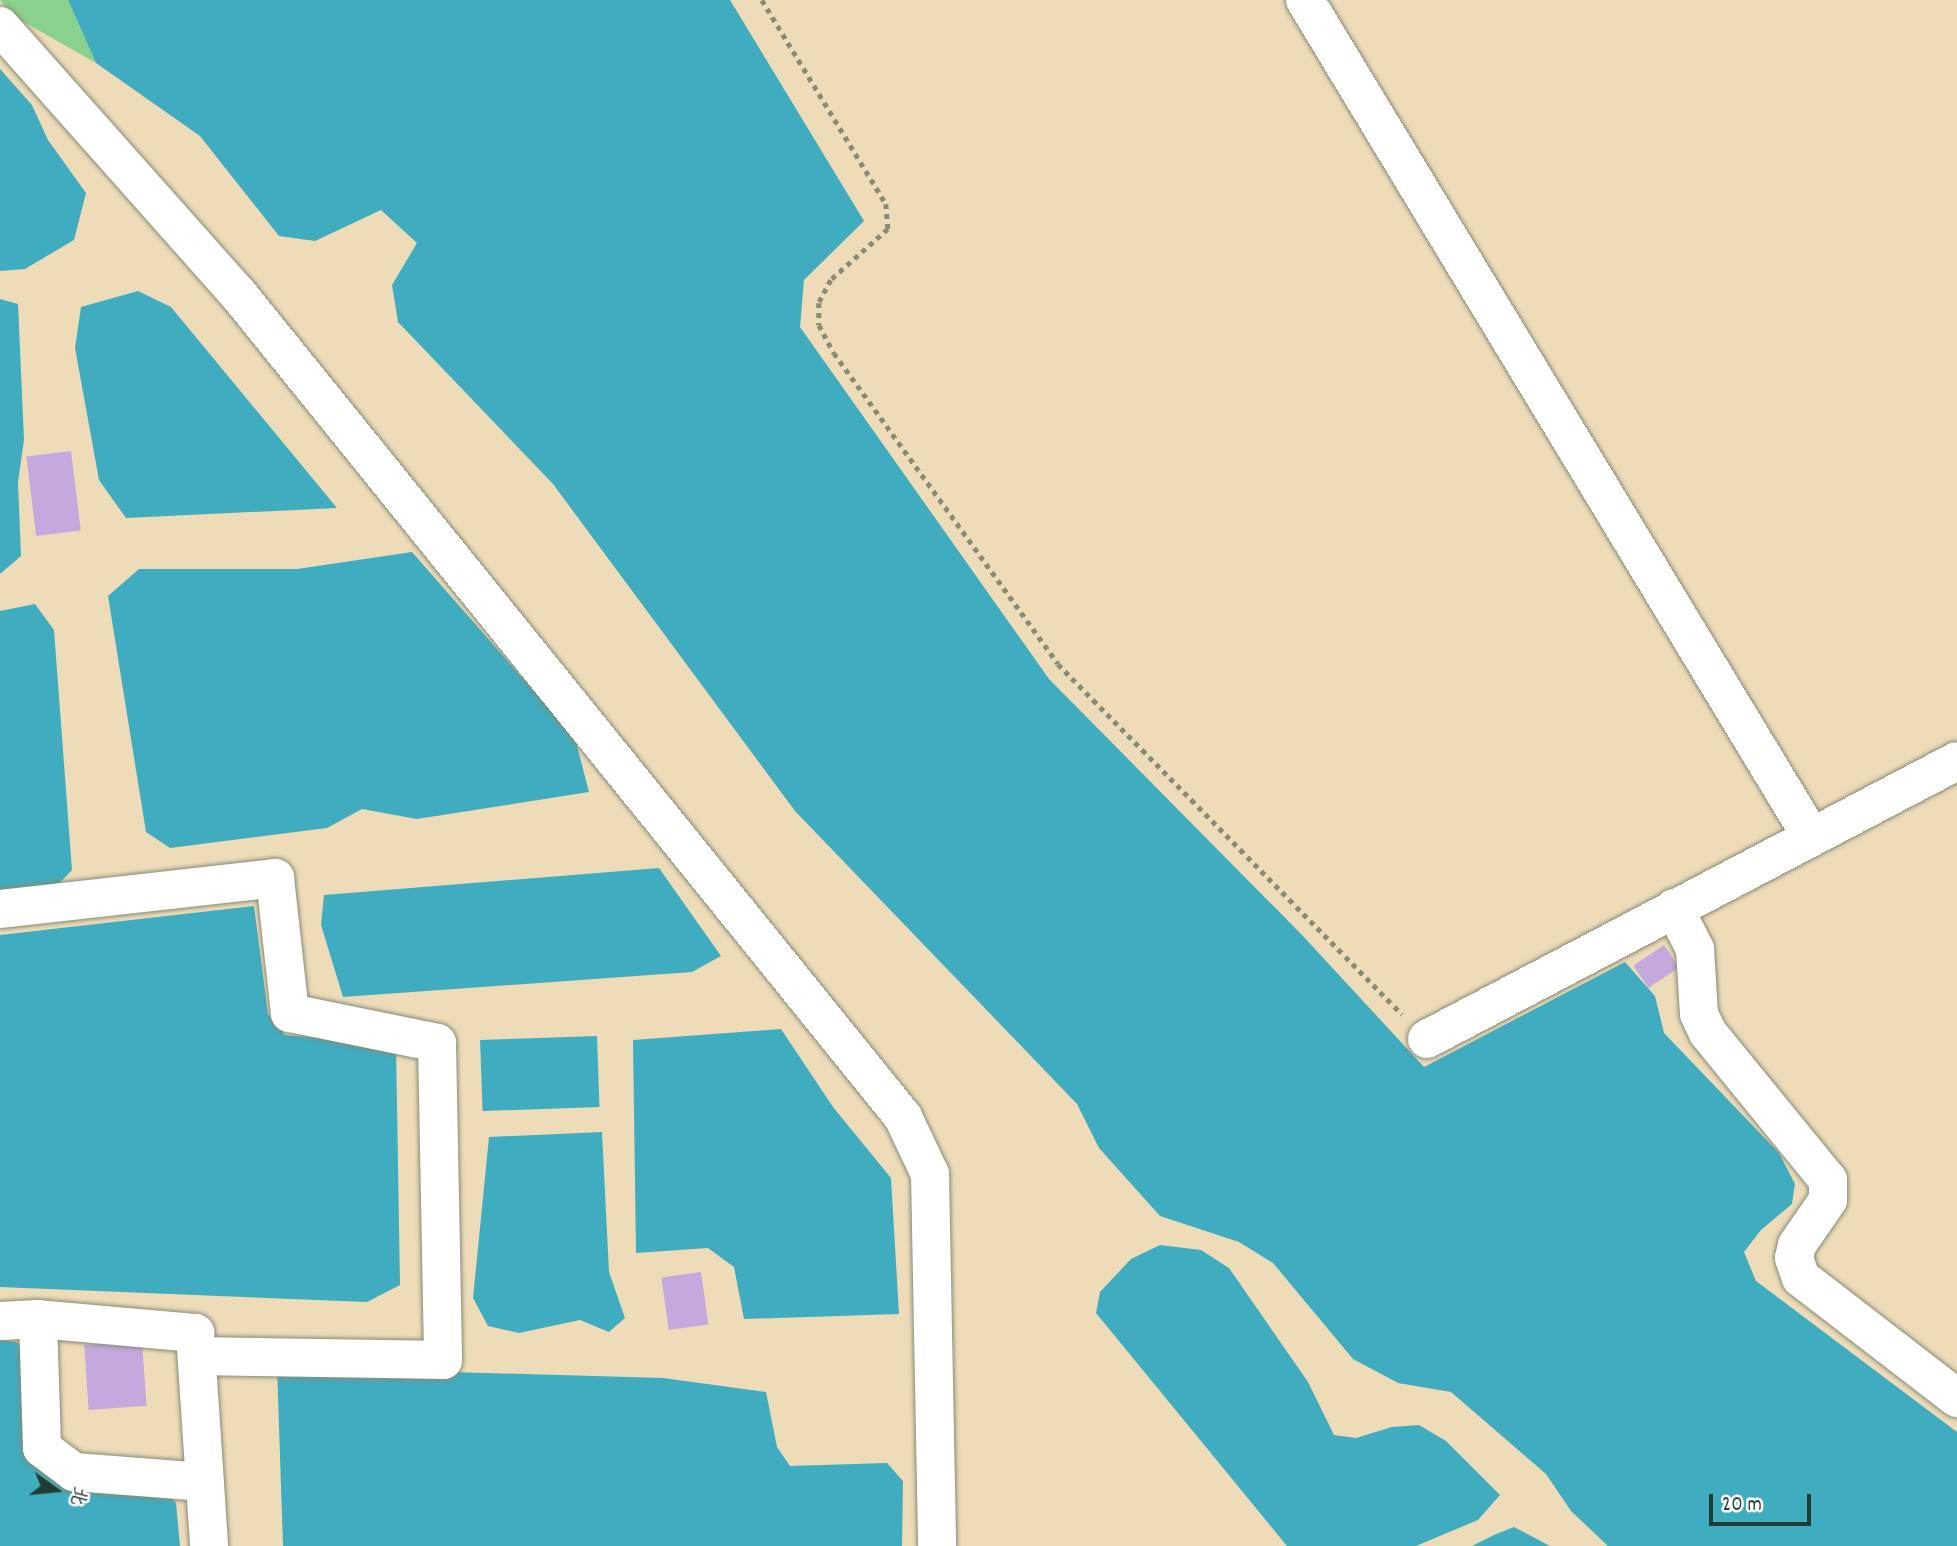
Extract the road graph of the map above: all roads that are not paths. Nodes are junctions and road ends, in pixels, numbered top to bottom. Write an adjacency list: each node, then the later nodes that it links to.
1 (1305, 0): 4 (lane)
2 (0, 26): 14 (lane)
3 (1957, 761): 4 (lane)
4 (1811, 836): 5 (lane)
5 (1674, 908): 7 (lane); 11 (lane)
6 (0, 909): 10 (lane)
7 (1427, 1039)
8 (38, 1319): 9 (lane); 10 (lane); 12 (lane)
9 (0, 1321)
10 (197, 1356): 12 (lane)
11 (1957, 1398)
12 (205, 1482): 13 (lane)
13 (209, 1546)
14 (937, 1546)

